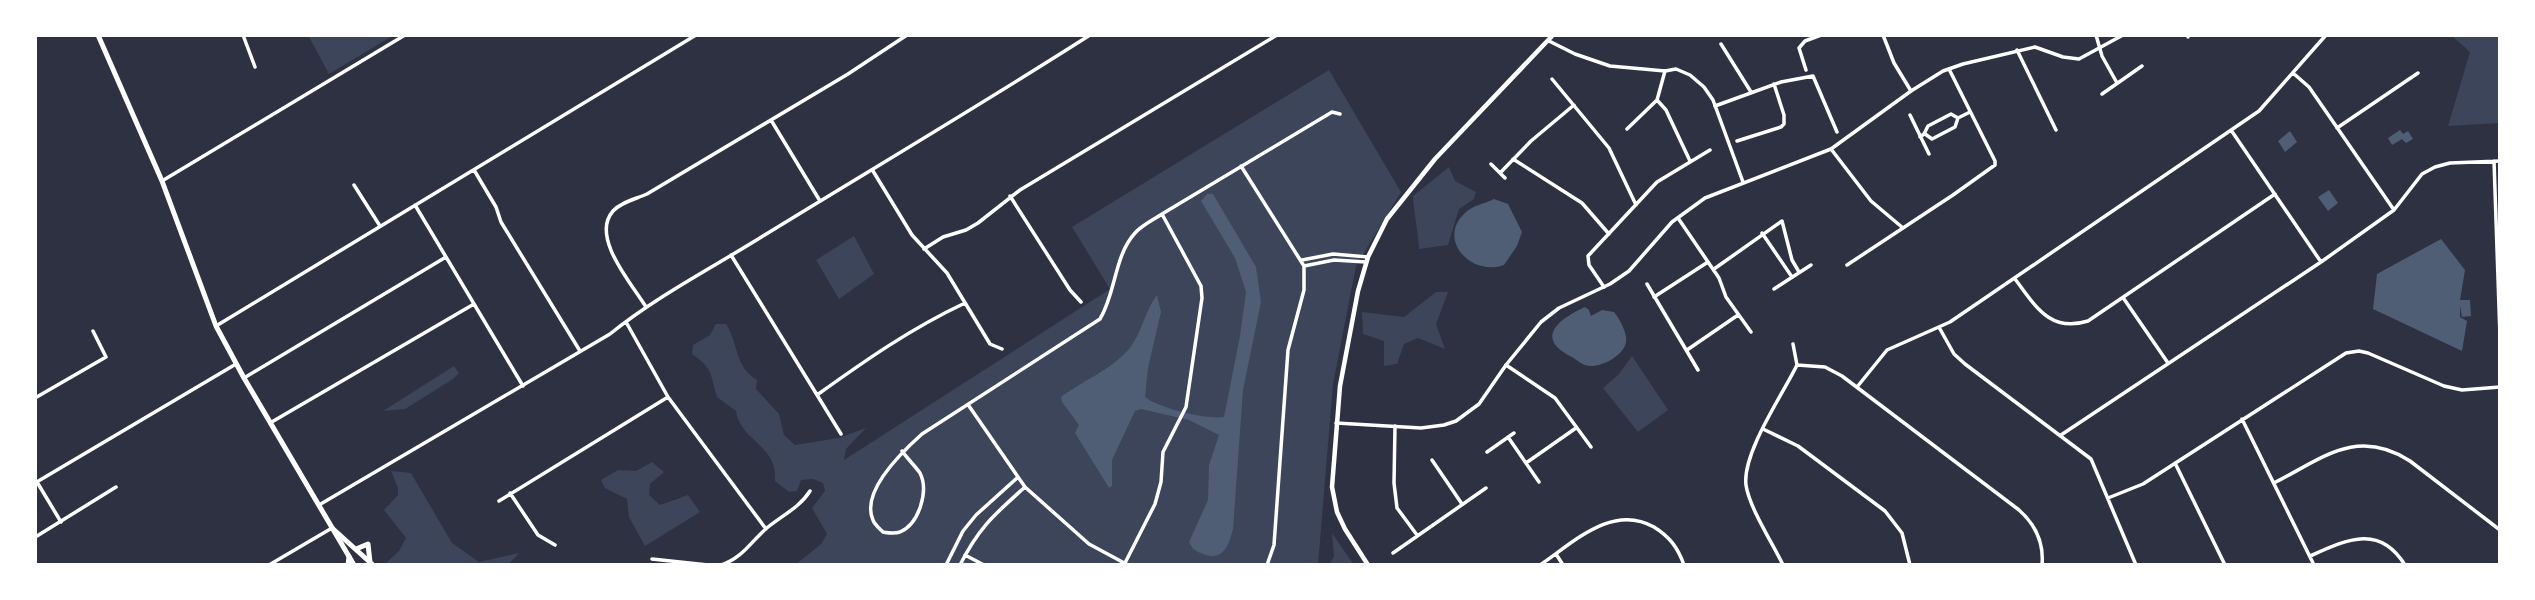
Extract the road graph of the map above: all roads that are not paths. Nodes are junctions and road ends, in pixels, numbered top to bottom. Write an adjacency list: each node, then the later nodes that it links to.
1 (98, 35): 62 (main road)
2 (243, 35): 22 (street)
3 (405, 35): 62 (street)
4 (696, 35): 58 (street)
5 (908, 35): 41 (street)
6 (1090, 35): 59 (street)
7 (1277, 35): 66 (street)
8 (1546, 35): 17 (main road)
9 (1553, 35): 17 (main road)
10 (1634, 35): 11 (street)
11 (1643, 35)
12 (1821, 35): 24 (street)
13 (1883, 35): 31 (street)
14 (2096, 35): 19 (street)
15 (2123, 35): 19 (street)
16 (2326, 35): 26 (street)
17 (1549, 41): 25 (street); 81 (main road)
18 (1721, 44): 32 (street)
19 (2100, 47): 20 (street); 29 (street)
20 (2017, 50): 23 (street); 44 (street)
21 (2142, 66): 29 (street)
22 (255, 67)
23 (1950, 69): 31 (street); 37 (street)
24 (1806, 70)
25 (1665, 71): 34 (street); 36 (street)
26 (2293, 73): 42 (street); 45 (street)
27 (2418, 73): 42 (street)
28 (1552, 79): 35 (street)
29 (2117, 83): 33 (street)
30 (1774, 84): 32 (street); 46 (street); 48 (street)
31 (1911, 91): 49 (street)
32 (1752, 92): 36 (street)
33 (2102, 94)
34 (1657, 100): 43 (street); 53 (street)
35 (1574, 105): 52 (street); 69 (street)
36 (1716, 106): 63 (street)
37 (1970, 112): 40 (street); 74 (street)
38 (1340, 114): 57 (street)
39 (1910, 116): 47 (street)
40 (1958, 118): 47 (street); 47 (street)
41 (771, 120): 67 (street); 101 (street)
42 (2337, 128): 70 (street)
43 (1627, 130)
44 (2056, 130)
45 (2231, 130): 65 (street); 91 (street)
46 (1837, 132)
47 (1922, 135): 51 (street)
48 (1737, 141)
49 (1831, 149): 63 (street); 74 (street)
50 (1710, 150): 53 (street)
51 (1929, 154)
52 (1513, 159): 60 (street); 76 (street)
53 (1690, 161): 69 (street)
54 (2500, 161): 55 (street)
55 (2494, 162): 70 (street); 84 (street)
56 (1491, 164): 60 (street)
57 (1241, 166): 71 (street); 80 (street)
58 (474, 170): 68 (street); 113 (street)
59 (873, 170): 67 (street); 77 (street)
60 (1500, 173): 61 (street)
61 (1506, 178)
62 (162, 181): 105 (main road)
63 (1743, 181): 72 (street)
64 (354, 185): 73 (street)
65 (2275, 194): 83 (street); 97 (street)
66 (1010, 196): 77 (street); 98 (street)
67 (820, 201): 78 (street)
68 (415, 205): 73 (street); 79 (street)
69 (1636, 205): 76 (street)
70 (2394, 211): 83 (street)
71 (1162, 214): 126 (street); 173 (street)
72 (1678, 218): 82 (street); 93 (street)
73 (380, 226): 105 (street)
74 (1903, 228): 86 (street)
75 (1762, 233): 88 (street); 89 (street); 90 (street)
76 (1609, 234): 93 (street)
77 (924, 249): 99 (street)
78 (732, 256): 101 (street); 123 (street)
79 (446, 257): 100 (street); 119 (street)
80 (1302, 260): 81 (street); 87 (street)
81 (1367, 260): 87 (street); 129 (main road)
82 (1708, 262): 88 (street); 96 (street)
83 (2321, 262): 114 (street)
84 (2499, 264): 109 (street)
85 (1811, 265): 89 (street)
86 (1847, 265)
87 (1304, 266): 182 (street)
88 (1714, 270): 103 (street)
89 (1799, 272): 90 (street)
90 (1792, 277): 94 (street)
91 (2015, 279): 97 (street); 106 (street)
92 (1647, 284): 96 (street)
93 (1604, 287): 116 (street)
94 (1774, 289)
95 (35, 290): 102 (street)
96 (1654, 297): 112 (street)
97 (2124, 299): 114 (street)
98 (1081, 302)
99 (965, 303): 111 (street); 123 (street)
100 (474, 304): 120 (street); 128 (street)
101 (647, 307): 104 (street)
102 (35, 308)
103 (1738, 315): 108 (street); 112 (street)
104 (625, 322): 113 (street); 124 (street)
105 (216, 326): 115 (main road)
106 (1940, 328): 121 (street); 135 (street)
107 (93, 331): 125 (street)
108 (1751, 332)
109 (2500, 337)
110 (1793, 344): 117 (street)
111 (1002, 349)
112 (1687, 350): 118 (street)
113 (580, 351): 120 (street)
114 (2168, 363): 135 (street)
115 (236, 364): 119 (main road); 145 (street)
116 (1506, 365): 130 (street); 131 (street)
117 (1797, 365): 121 (street); 132 (street)
118 (1698, 370)
119 (244, 379): 128 (main road)
120 (523, 386): 155 (street)
121 (1857, 387): 189 (street)
122 (2500, 387): 127 (street)
123 (817, 396): 134 (street)
124 (668, 397): 151 (street); 160 (street)
125 (35, 398)
126 (968, 406): 138 (street); 143 (street)
127 (2242, 419): 142 (street); 146 (street)
128 (270, 423): 155 (main road)
129 (1336, 424): 130 (street); 183 (main road)
130 (1395, 426): 162 (street)
131 (1576, 428): 137 (street); 141 (street)
132 (1763, 429): 187 (street); 188 (street)
133 (1514, 433): 136 (street)
134 (841, 434)
135 (2061, 435): 152 (street)
136 (1508, 437): 139 (street); 141 (street)
137 (1591, 447)
138 (902, 451): 138 (street)
139 (1487, 452)
140 (1432, 460): 154 (street)
141 (1526, 463): 144 (street)
142 (2175, 463): 152 (street); 191 (street)
143 (1017, 478): 148 (street); 156 (street)
144 (1539, 482)
145 (36, 483): 158 (street)
146 (2274, 483): 161 (street); 169 (street)
147 (116, 487): 158 (street)
148 (1025, 487): 157 (street); 173 (street)
149 (1486, 488): 154 (street)
150 (810, 491): 160 (street)
151 (510, 493): 153 (street); 164 (street)
152 (2108, 498): 190 (street)
153 (499, 500)
154 (1462, 504): 162 (street)
155 (319, 505): 159 (main road)
156 (981, 511): 157 (street); 179 (street)
157 (989, 519): 168 (street)
158 (61, 522): 163 (street)
159 (332, 527): 165 (main road); 170 (main road); 174 (street)
160 (766, 529): 178 (street)
161 (2500, 530)
162 (1417, 535): 166 (street)
163 (37, 536)
164 (555, 545)
165 (356, 549): 172 (main road); 172 (main road)
166 (1393, 553)
167 (1556, 554): 184 (street); 185 (street); 186 (street)
168 (965, 555): 180 (street); 181 (street)
169 (2310, 556): 192 (street); 193 (street)
170 (349, 557): 175 (main road); 176 (main road)
171 (652, 559): 177 (street)
172 (372, 564)
173 (1126, 564)
174 (269, 565)
175 (348, 565)
176 (354, 565)
177 (708, 565)
178 (722, 565)
179 (946, 565)
180 (960, 565)
181 (984, 565)
182 (1267, 565)
183 (1368, 565)
184 (1541, 565)
185 (1563, 565)
186 (1684, 565)
187 (1783, 565)
188 (1910, 565)
189 (2042, 565)
190 (2136, 565)
191 (2225, 565)
192 (2314, 565)
193 (2405, 565)

